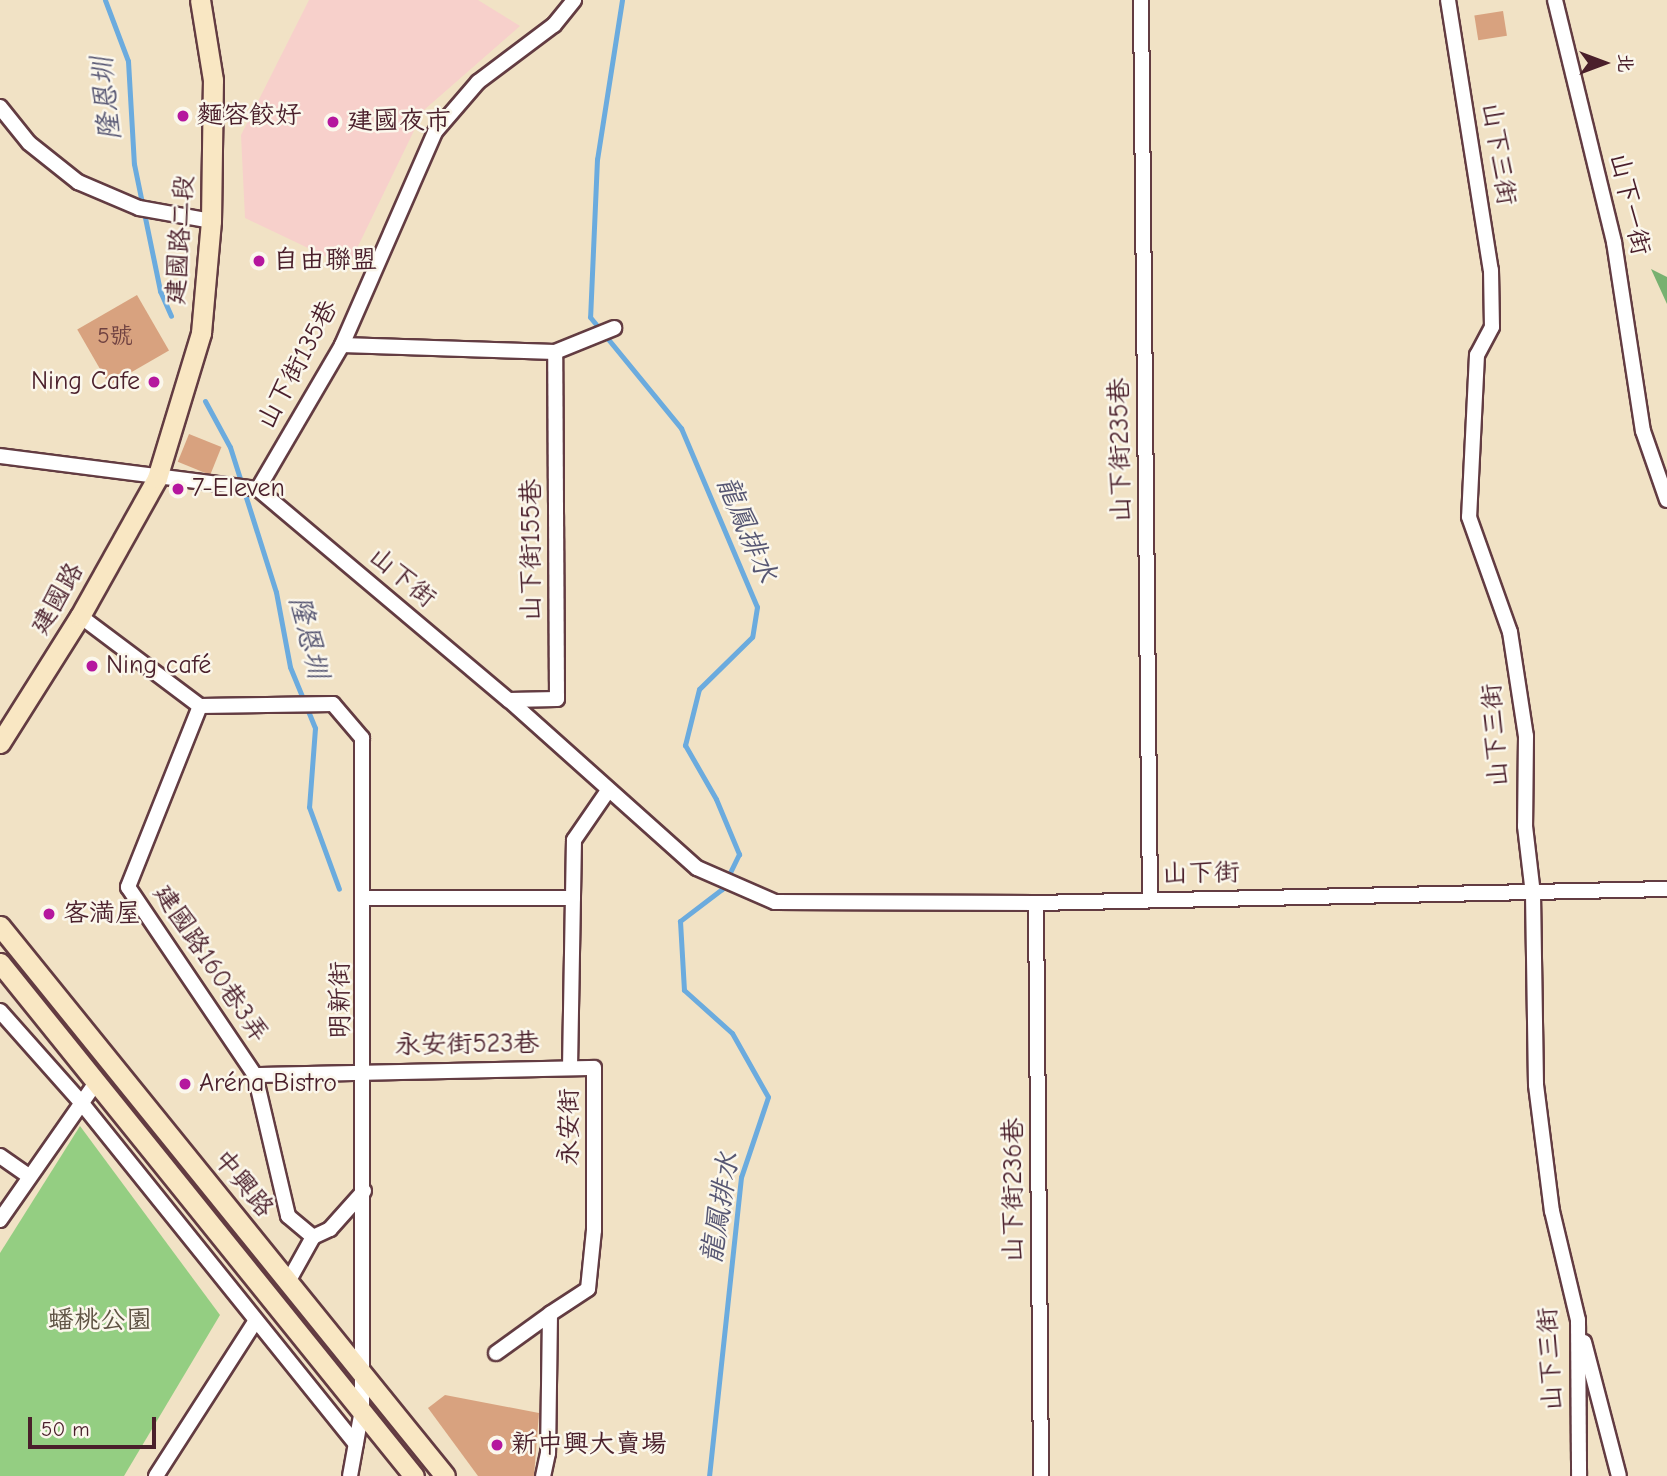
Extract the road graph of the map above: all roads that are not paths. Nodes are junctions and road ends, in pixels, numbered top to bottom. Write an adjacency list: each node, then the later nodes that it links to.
1 (200, 0): 7 (street, 建國路二段)
2 (574, 0): 9 (street, 山下街135巷)
3 (1141, 0): 24 (street, 山下街235巷)
4 (1448, 0): 21 (street, 山下三街)
5 (1555, 0): 14 (street, 山下一街)
6 (0, 107): 7 (street)
7 (211, 221): 12 (street, 建國路二段)
8 (612, 329): 10 (street)
9 (342, 345): 10 (street); 13 (street, 山下街135巷)
10 (555, 352): 16 (street, 山下街155巷)
11 (0, 456): 12 (street)
12 (157, 478): 13 (street); 15 (street, 建國路)
13 (248, 488): 16 (street, 山下街)
14 (1667, 500)
15 (80, 616): 17 (street); 18 (street, 建國路)
16 (509, 700): 19 (street, 山下街)
17 (200, 706): 22 (street, 明新街); 31 (street, 建國路160巷3弄)
18 (0, 743)
19 (607, 792): 23 (street, 永安街); 25 (street, 山下街)
20 (1667, 889): 21 (street, 山下街)
21 (1533, 894): 24 (street, 山下街); 41 (street, 山下三街)
22 (366, 898): 23 (street); 30 (street, 明新街)
23 (573, 898): 29 (street, 永安街)
24 (1150, 899): 25 (street, 山下街)
25 (1036, 904): 51 (street, 山下街236巷)
26 (0, 926): 39 (street, 中興路)
27 (0, 963): 32 (street, 中興路)
28 (0, 1011): 33 (street)
29 (570, 1068): 30 (street, 永安街523巷); 40 (street, 永安街)
30 (365, 1071): 31 (street, 永安街523巷); 36 (street, 明新街)
31 (255, 1075): 38 (street, 建國路160巷3弄)
32 (97, 1081): 33 (street); 44 (street, 中興路)
33 (80, 1101): 35 (street); 42 (street)
34 (0, 1156): 35 (street)
35 (29, 1175): 37 (street)
36 (364, 1191): 38 (street); 44 (street, 明新街)
37 (0, 1220)
38 (313, 1237): 39 (street)
39 (288, 1282): 44 (street, 中興路)
40 (550, 1314): 43 (street); 50 (street)
41 (1578, 1320): 52 (street, 山下三街); 53 (street)
42 (255, 1322): 45 (street); 46 (street)
43 (496, 1353)
44 (362, 1391): 45 (street, 明新街); 48 (street, 中興路); 49 (street, 中興路)
45 (356, 1444): 47 (street, 明新街)
46 (156, 1476)
47 (350, 1476)
48 (414, 1476)
49 (445, 1476)
50 (543, 1476)
51 (1041, 1476)
52 (1579, 1476)
53 (1619, 1476)

